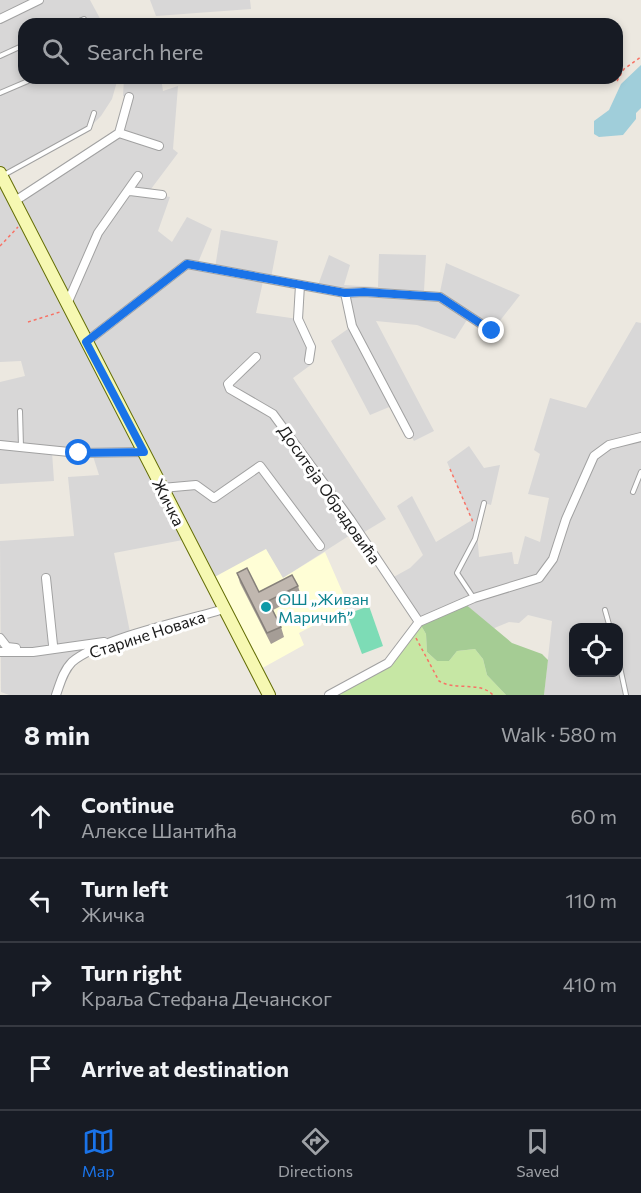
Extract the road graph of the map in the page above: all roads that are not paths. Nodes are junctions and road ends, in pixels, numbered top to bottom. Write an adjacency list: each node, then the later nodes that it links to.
1 (39, 0): 2 (street)
2 (0, 18)
3 (18, 48): 4 (lane)
4 (0, 56)
5 (21, 84): 6 (lane)
6 (0, 93)
7 (129, 97): 9 (street)
8 (94, 113): 11 (lane)
9 (119, 133): 10 (street); 15 (street)
10 (159, 146)
11 (1, 175): 15 (main road, Жичка)
12 (138, 176): 13 (street)
13 (130, 191): 14 (street); 18 (street)
14 (162, 195)
15 (15, 201): 18 (main road, Жичка)
16 (300, 285): 17 (street); 20 (street); 22 (street)
17 (345, 293): 19 (street); 24 (street)
18 (68, 306): 20 (main road, Жичка)
19 (492, 331)
20 (86, 342): 28 (main road, Жичка)
21 (256, 357): 38 (street, Доситеја Обрадовића)
22 (309, 360)
23 (20, 411): 27 (lane)
24 (409, 434)
25 (639, 440): 35 (street)
26 (0, 445): 27 (street)
27 (21, 447): 28 (street)
28 (144, 452): 30 (main road, Жичка)
29 (641, 472): 31 (lane)
30 (162, 488): 33 (street); 36 (main road, Жичка)
31 (633, 492)
32 (484, 503): 35 (lane)
33 (320, 546)
34 (46, 578): 42 (street)
35 (474, 598): 38 (street)
36 (224, 609): 41 (street, Старине Новака); 47 (main road, Жичка)
37 (605, 610): 39 (lane)
38 (419, 622): 48 (street)
39 (609, 623)
40 (0, 638): 42 (street)
41 (117, 641): 43 (street); 46 (street, Старине Новака)
42 (53, 645): 43 (street)
43 (79, 645): 44 (street)
44 (0, 652)
45 (622, 677): 49 (lane)
46 (56, 695)
47 (269, 695)
48 (329, 695)
49 (626, 695)

